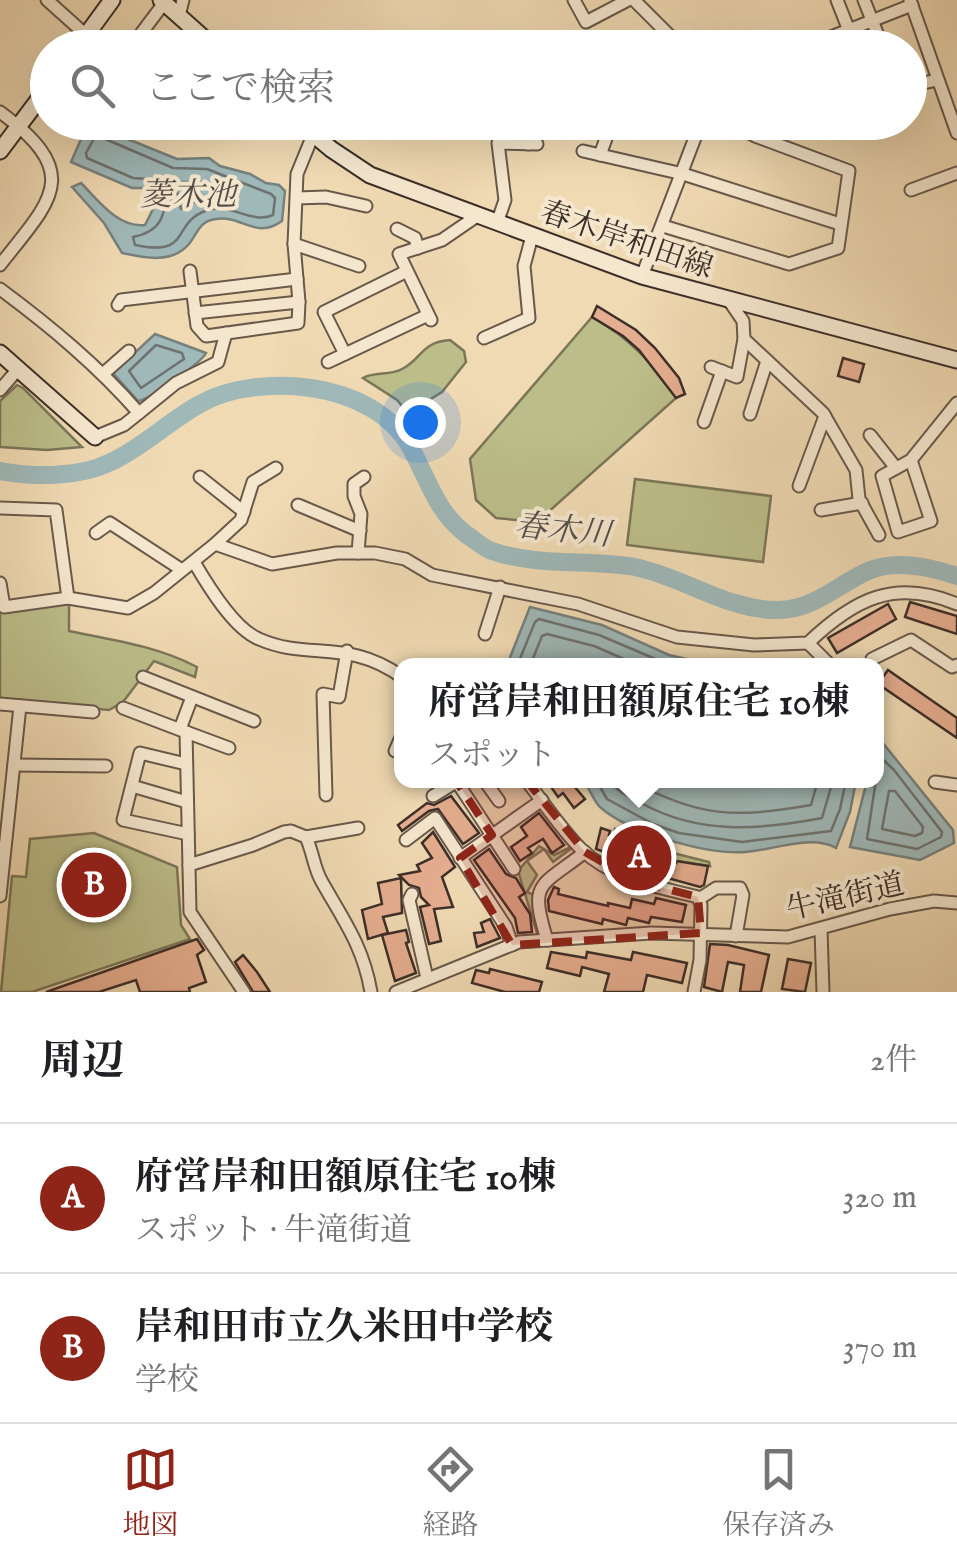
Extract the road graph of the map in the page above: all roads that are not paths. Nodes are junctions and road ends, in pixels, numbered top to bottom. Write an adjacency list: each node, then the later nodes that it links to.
1 (47, 0): 13 (street)
2 (112, 0): 14 (main road)
3 (574, 0): 9 (street)
4 (656, 0): 9 (street)
5 (837, 0): 12 (street)
6 (864, 0): 11 (street)
7 (163, 2): 10 (main road); 15 (street)
8 (911, 2): 11 (street); 20 (street)
9 (635, 3): 17 (street)
10 (182, 8): 16 (main road)
11 (873, 21): 12 (street); 19 (street)
12 (848, 28): 18 (street)
13 (73, 30)
14 (90, 30)
15 (143, 30)
16 (200, 30)
17 (663, 30)
18 (844, 30)
19 (876, 30)
20 (920, 30)
21 (927, 50): 22 (street)
22 (937, 80): 23 (street); 27 (street)
23 (927, 82)
24 (30, 111): 26 (main road)
25 (0, 112): 26 (street)
26 (19, 126): 28 (street); 36 (main road)
27 (957, 134)
28 (30, 140)
29 (30, 140): 52 (street)
30 (311, 140): 42 (street)
31 (320, 140): 44 (main road, 春木岸和田線)
32 (531, 140): 45 (street)
33 (605, 140): 38 (street)
34 (694, 140): 40 (street)
35 (766, 140): 46 (street)
36 (0, 151)
37 (583, 151): 38 (street)
38 (600, 155): 40 (street)
39 (957, 172): 41 (street)
40 (683, 174): 46 (street); 47 (street)
41 (911, 190)
42 (297, 198): 43 (street); 50 (street)
43 (366, 206)
44 (476, 216): 45 (main road, 春木岸和田線); 51 (street)
45 (496, 223): 49 (main road, 春木岸和田線)
46 (840, 224): 47 (street)
47 (663, 226): 56 (street)
48 (397, 229): 51 (street)
49 (532, 236): 56 (main road, 春木岸和田線); 65 (street)
50 (294, 244): 53 (street); 57 (street)
51 (418, 248): 55 (street)
52 (0, 265)
53 (359, 266)
54 (190, 271): 59 (street)
55 (408, 272): 69 (street); 69 (street)
56 (642, 276): 61 (main road, 春木岸和田線)
57 (298, 279): 59 (street); 60 (street)
58 (0, 289): 74 (street)
59 (192, 292): 62 (street); 63 (street)
60 (299, 302): 63 (street); 64 (street)
61 (730, 302): 66 (street); 71 (main road, 春木岸和田線)
62 (118, 305)
63 (195, 313): 64 (street)
64 (226, 334): 77 (street)
65 (484, 338)
66 (744, 339): 70 (street); 80 (street)
67 (129, 351): 74 (street)
68 (0, 352): 73 (main road)
69 (345, 354): 72 (street)
70 (767, 360): 78 (street); 79 (street)
71 (957, 360)
72 (328, 362)
73 (19, 368): 75 (street); 82 (main road)
74 (104, 373): 77 (street)
75 (0, 390)
76 (957, 403): 83 (street)
77 (139, 413): 82 (street)
78 (750, 414)
79 (824, 416): 88 (street); 89 (street)
80 (704, 422)
81 (870, 435): 85 (street)
82 (95, 437)
83 (911, 460): 85 (street); 85 (street)
84 (276, 468): 93 (street)
85 (896, 468)
86 (200, 477): 93 (street)
87 (364, 478): 95 (street)
88 (799, 486)
89 (862, 503): 92 (street); 96 (street)
90 (298, 505): 95 (street)
91 (0, 508): 102 (street)
92 (822, 510)
93 (244, 512): 97 (street)
94 (96, 532): 99 (street)
95 (360, 532): 98 (street)
96 (879, 535)
97 (216, 544): 98 (street); 99 (street)
98 (358, 553): 101 (street)
99 (188, 566): 102 (street); 106 (street)
100 (0, 583): 102 (street)
101 (500, 588): 104 (street); 105 (street)
102 (68, 598)
103 (957, 604): 105 (street)
104 (485, 634)
105 (808, 643): 107 (street)
106 (347, 652): 110 (street); 131 (street)
107 (823, 658)
108 (874, 658): 109 (street)
109 (957, 665)
110 (394, 670)
111 (143, 678): 112 (street)
112 (192, 697): 117 (street); 118 (street)
113 (0, 704): 114 (street)
114 (20, 706): 116 (street); 121 (street)
115 (124, 708): 118 (street)
116 (93, 712)
117 (254, 721)
118 (183, 730): 119 (street); 122 (street)
119 (229, 748)
120 (0, 760): 121 (street)
121 (14, 763): 123 (street); 146 (street)
122 (186, 764): 126 (street); 134 (street)
123 (106, 766)
124 (935, 782): 125 (street)
125 (957, 785)
126 (132, 786): 134 (street); 137 (street)
127 (446, 788): 132 (street)
128 (462, 788): 138 (street)
129 (489, 788): 135 (street)
130 (532, 788): 133 (street)
131 (326, 795)
132 (433, 796)
133 (542, 800): 138 (street); 141 (street)
134 (188, 802): 137 (street)
135 (499, 802)
136 (358, 828): 139 (street)
137 (188, 834): 143 (street)
138 (492, 835): 142 (street); 144 (street)
139 (306, 837): 143 (street); 156 (street)
140 (406, 840): 142 (street)
141 (585, 852): 147 (street); 152 (street)
142 (460, 858): 153 (street)
143 (189, 865): 155 (street)
144 (514, 869)
145 (412, 894): 154 (street)
146 (0, 896)
147 (699, 900): 150 (street); 151 (street)
148 (957, 903): 149 (street, 牛滝街道)
149 (821, 929): 151 (street, 牛滝街道); 159 (street)
150 (701, 933): 151 (street, 牛滝街道); 152 (street, 牛滝街道); 158 (street)
151 (736, 936)
152 (548, 940): 153 (street, 牛滝街道)
153 (512, 944): 154 (street, 牛滝街道)
154 (427, 978): 157 (street, 牛滝街道)
155 (244, 992)
156 (371, 992)
157 (396, 992)
158 (694, 992)
159 (823, 992)

